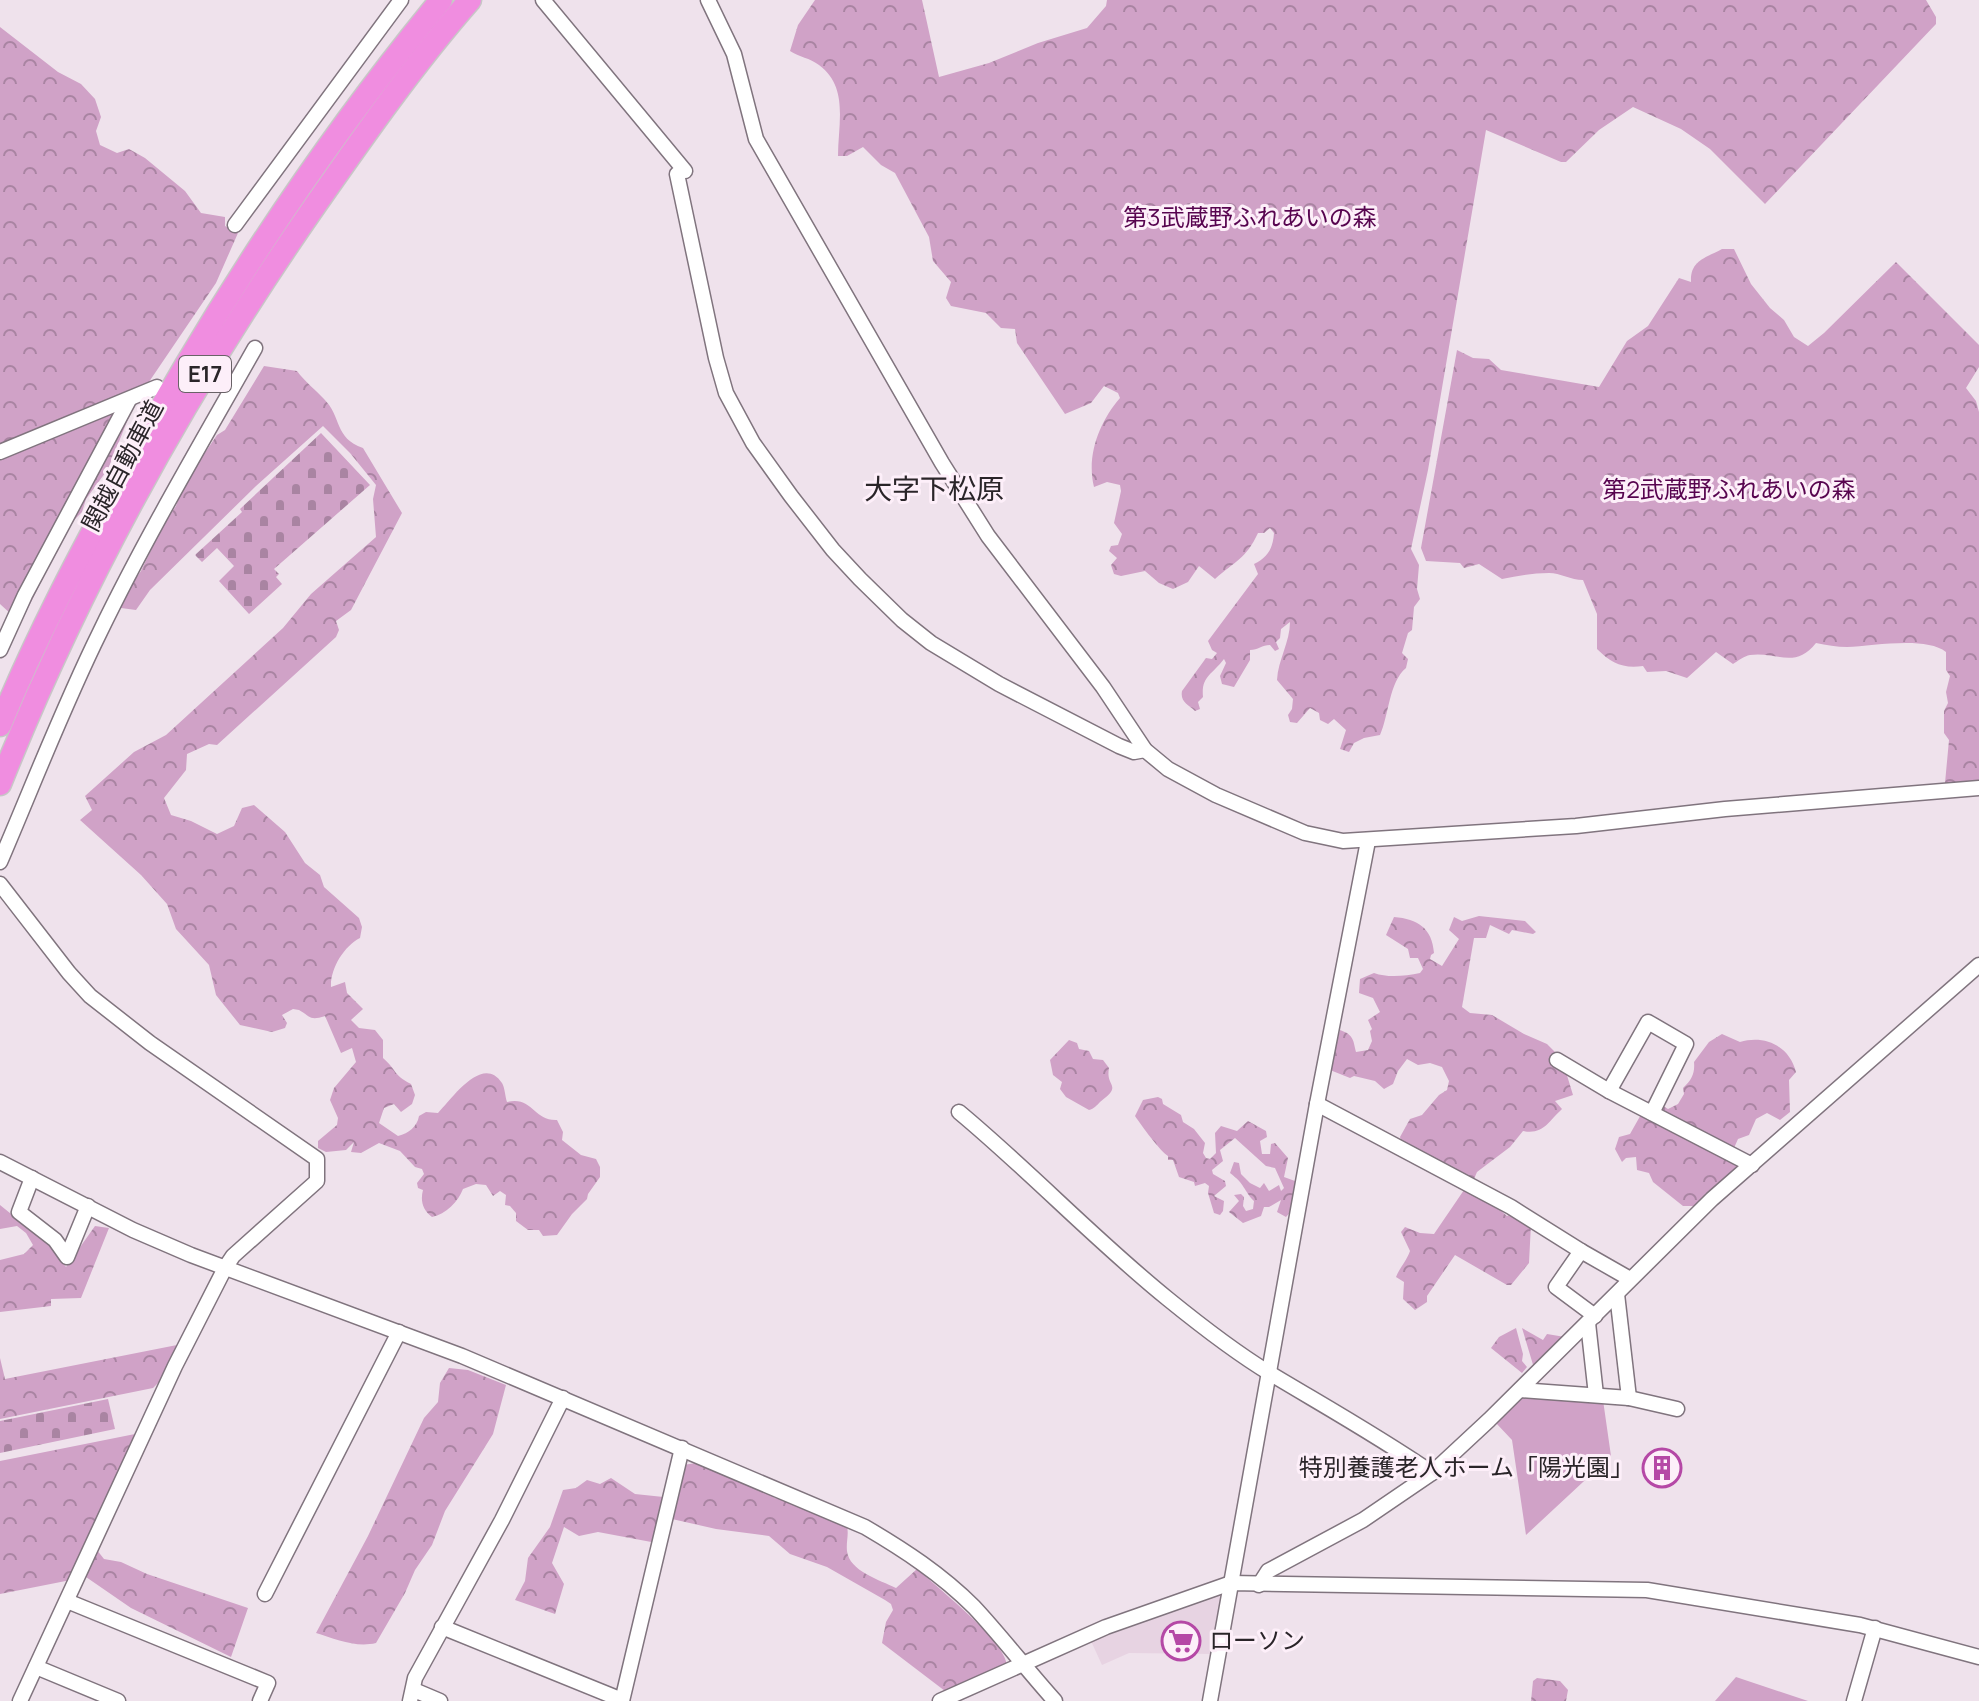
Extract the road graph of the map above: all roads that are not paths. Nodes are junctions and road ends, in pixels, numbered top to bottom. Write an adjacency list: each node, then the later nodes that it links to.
1 (401, 0): 6 (street)
2 (441, 0): 12 (highway, 関越自動車道 / E17)
3 (470, 0): 14 (highway, 関越自動車道 / E17)
4 (543, 0): 13 (street)
5 (708, 0): 13 (street)
6 (235, 225)
7 (255, 348): 17 (street)
8 (157, 387): 9 (street)
9 (129, 400): 10 (street); 11 (street)
10 (0, 452)
11 (0, 650)
12 (0, 725)
13 (1145, 750): 16 (street)
14 (0, 784)
15 (1979, 788): 16 (street)
16 (1368, 841): 22 (street)
17 (0, 862)
18 (0, 884): 30 (street)
19 (1979, 965): 26 (street)
20 (1557, 1060): 21 (street)
21 (1609, 1091): 24 (street); 24 (street)
22 (1317, 1104): 29 (street); 35 (street)
23 (959, 1112): 35 (street)
24 (1652, 1113): 26 (street)
25 (0, 1162): 27 (street)
26 (1752, 1165): 31 (street)
27 (32, 1178): 28 (street); 28 (street)
28 (88, 1206): 30 (street)
29 (1581, 1251): 31 (street); 33 (street)
30 (225, 1268): 34 (street); 46 (street)
31 (1630, 1279): 32 (street)
32 (1617, 1294): 33 (street); 39 (street)
33 (1591, 1320): 36 (street); 37 (street)
34 (399, 1332): 38 (street); 45 (street)
35 (1268, 1372): 42 (street); 43 (street)
36 (1520, 1390): 37 (street); 42 (street)
37 (1596, 1395): 39 (street)
38 (563, 1398): 41 (street); 47 (street)
39 (1629, 1398): 40 (street)
40 (1677, 1409)
41 (682, 1448): 50 (street); 53 (street)
42 (1432, 1473): 44 (street)
43 (1231, 1583): 44 (street); 50 (street); 60 (street)
44 (1259, 1585): 48 (street)
45 (265, 1594)
46 (67, 1601): 51 (street); 56 (street)
47 (442, 1627): 52 (street); 53 (street)
48 (1875, 1628): 49 (street); 61 (street)
49 (1979, 1657)
50 (1023, 1664): 58 (street); 59 (street)
51 (36, 1667): 54 (street); 55 (street)
52 (412, 1696): 57 (street)
53 (622, 1700)
54 (20, 1701)
55 (118, 1701)
56 (260, 1701)
57 (440, 1701)
58 (940, 1701)
59 (1055, 1701)
60 (1210, 1701)
61 (1854, 1701)

